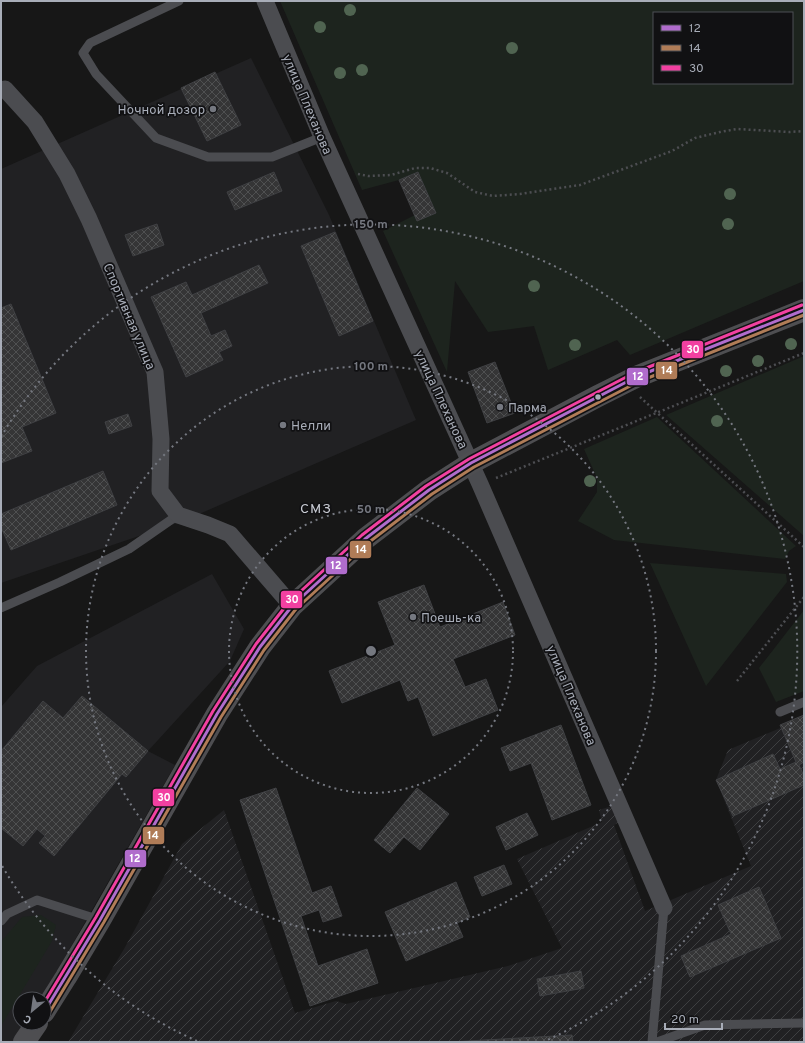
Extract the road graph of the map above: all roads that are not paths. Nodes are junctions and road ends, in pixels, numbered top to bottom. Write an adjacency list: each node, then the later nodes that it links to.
1 (179, 1): 4 (lane)
2 (265, 1): 4 (street, улица Плеханова)
3 (2, 87): 7 (street, Спортивная улица)
4 (322, 137): 6 (street, улица Плеханова)
5 (804, 310): 6 (highway)
6 (471, 463): 8 (highway); 12 (street, улица Плеханова)
7 (178, 516): 8 (street); 9 (lane)
8 (292, 606): 13 (highway)
9 (1, 608)
10 (804, 702): 11 (lane)
11 (780, 712)
12 (664, 908): 19 (lane)
13 (100, 920): 14 (lane); 15 (highway)
14 (1, 921)
15 (52, 999)
16 (804, 1023): 20 (lane)
17 (32, 1031): 18 (highway)
18 (24, 1042)
19 (652, 1042)
20 (657, 1042)

